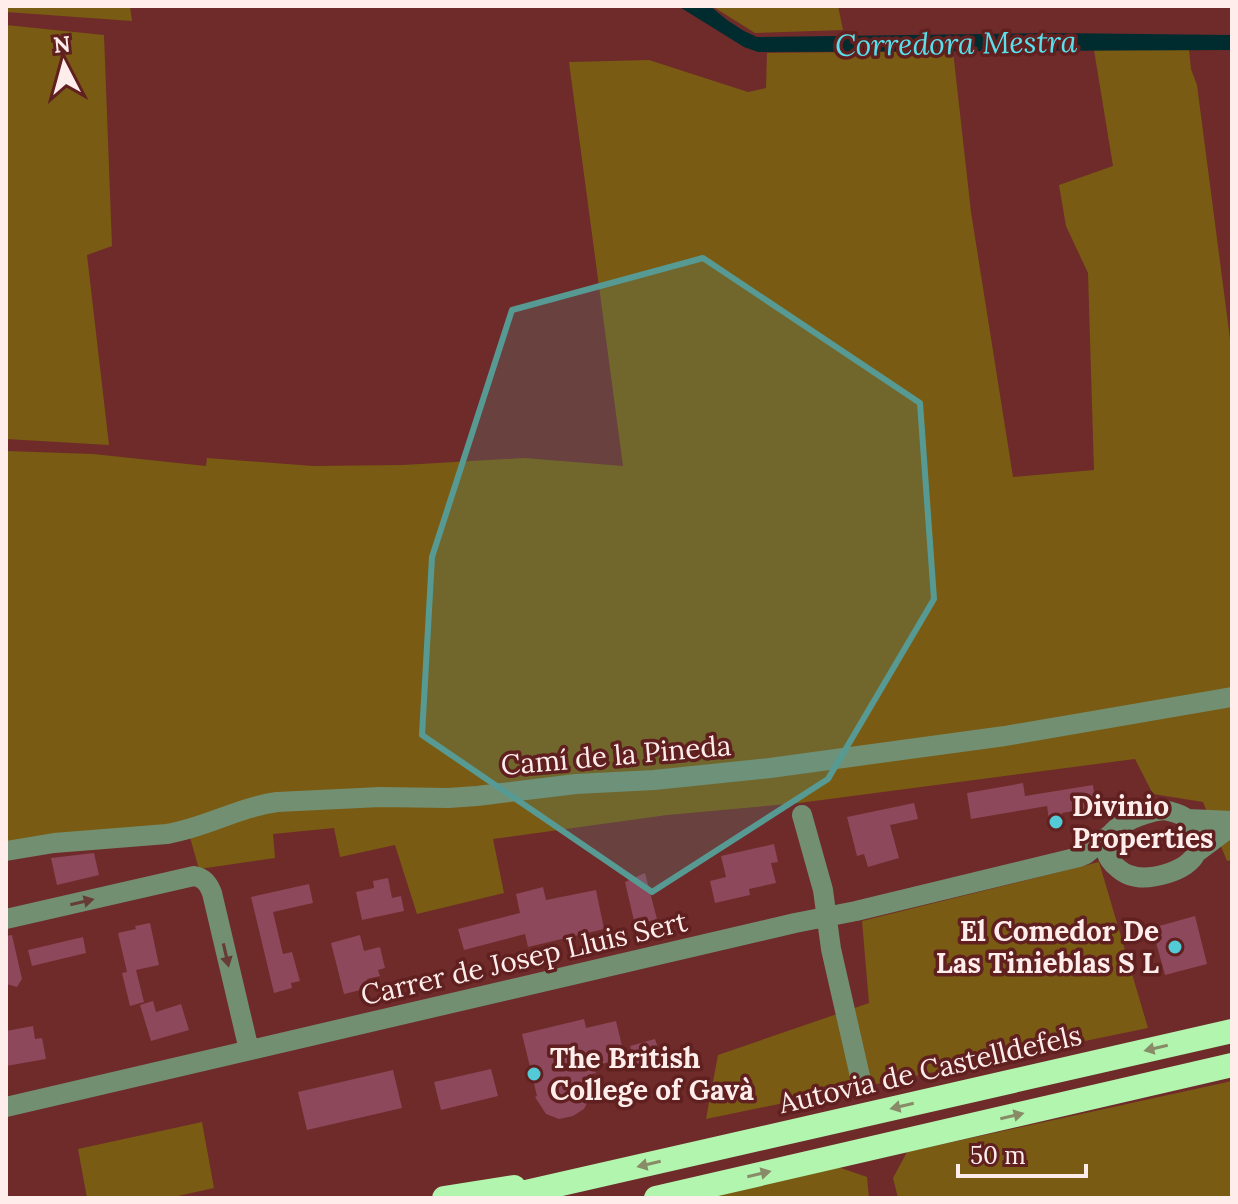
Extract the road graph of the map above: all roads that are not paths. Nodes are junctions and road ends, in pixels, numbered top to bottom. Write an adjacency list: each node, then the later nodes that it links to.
1 (1232, 697): 6 (street, Camí de la Pineda)
2 (802, 815): 10 (street)
3 (1188, 819): 4 (street, Carrer de Josep Lluis Sert); 5 (street, Carrer de Josep Lluis Sert); 7 (street)
4 (1232, 823): 7 (street, Carrer de Josep Lluis Sert)
5 (1112, 833): 8 (street, Carrer de Josep Lluis Sert); 9 (street)
6 (6, 851)
7 (1196, 853): 9 (street, Carrer de Josep Lluis Sert)
8 (1054, 863): 9 (street, Carrer de Josep Lluis Sert); 10 (street, Carrer de Josep Lluis Sert)
9 (1117, 868)
10 (827, 917): 13 (street, Carrer de Josep Lluis Sert); 15 (street)
11 (6, 919): 13 (street, one-way to 13)
12 (1232, 1031): 17 (highway, Autovia de Castelldefels, one-way to 17)
13 (249, 1050): 16 (street, Carrer de Josep Lluis Sert)
14 (1232, 1065): 20 (highway, one-way to 14)
15 (862, 1085)
16 (6, 1107)
17 (611, 1173): 18 (highway); 19 (highway, Autovia de Castelldefels)
18 (444, 1198)
19 (500, 1198)
20 (656, 1198)

